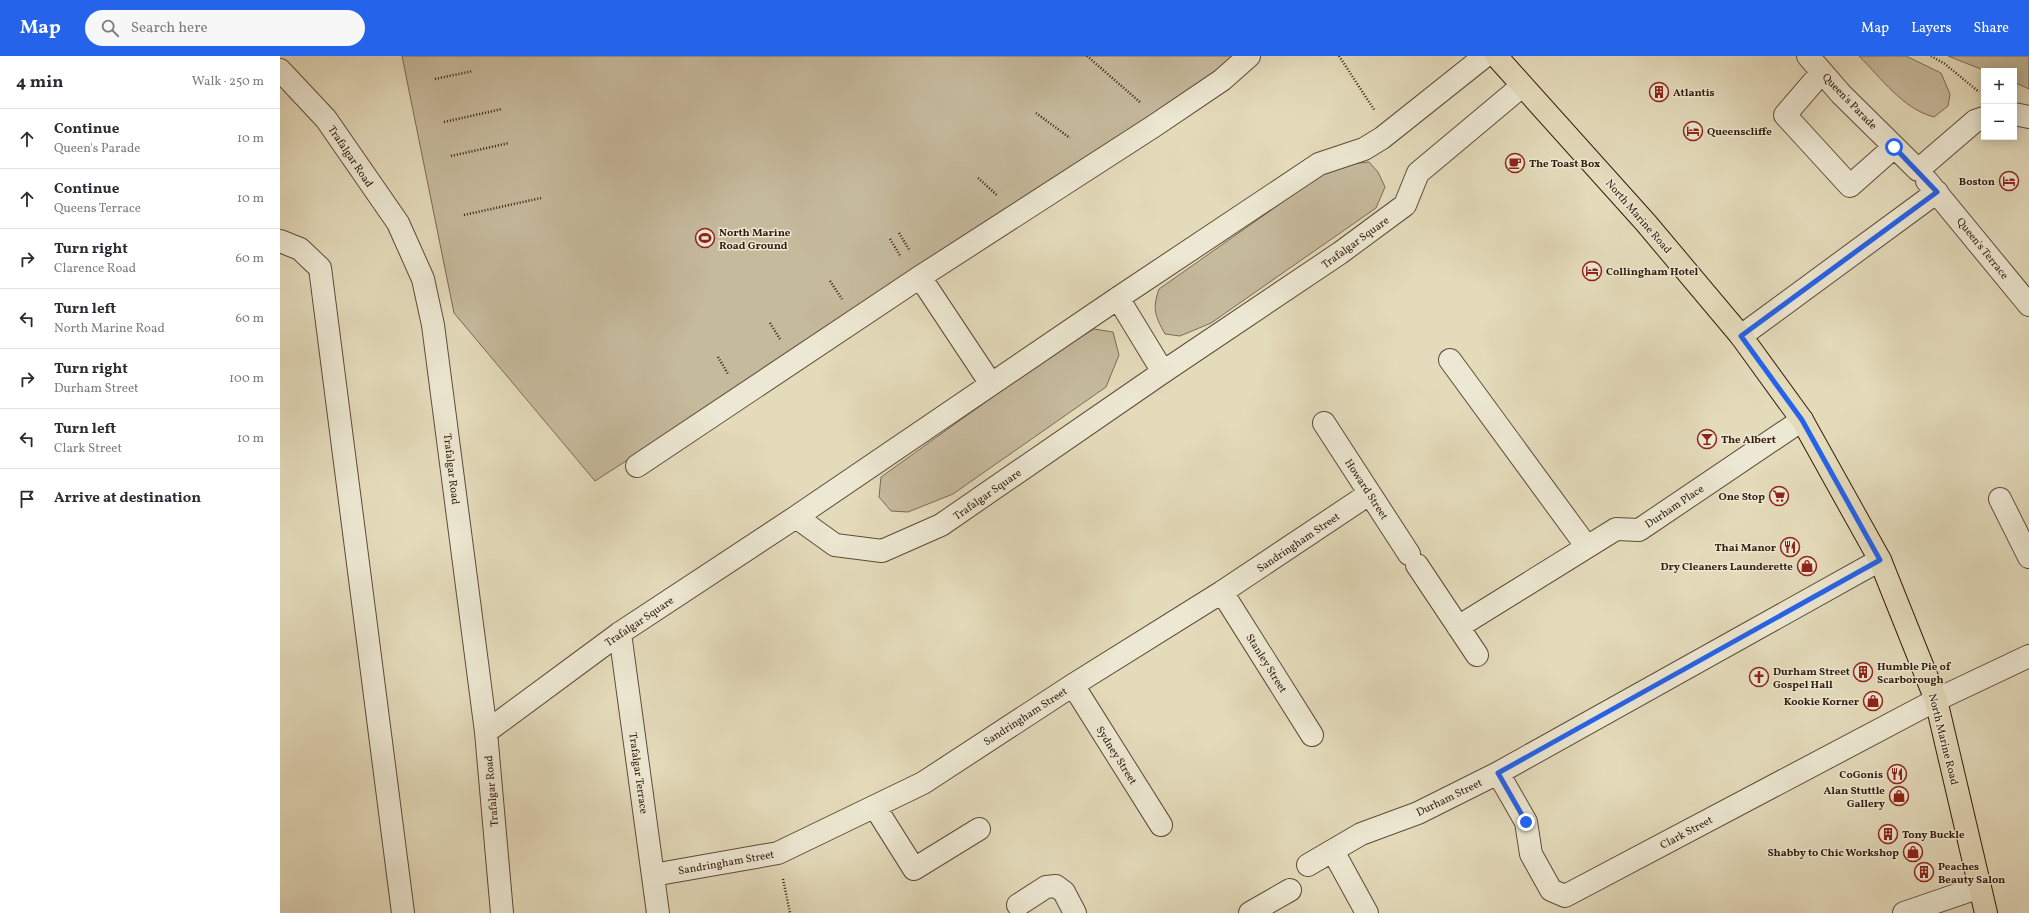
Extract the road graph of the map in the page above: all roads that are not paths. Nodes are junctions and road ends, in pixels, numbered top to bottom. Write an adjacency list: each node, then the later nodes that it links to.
1 (1249, 56): 15 (street)
2 (1485, 56): 16 (street, Trafalgar Square)
3 (1496, 56): 7 (main road, North Marine Road)
4 (1808, 56): 6 (street, Queen's Parade)
5 (280, 70): 38 (street, Trafalgar Road)
6 (1822, 72): 11 (street, Queen's Parade); 11 (street)
7 (1522, 86): 18 (main road, North Marine Road); 20 (street, Trafalgar Square)
8 (2017, 115): 9 (street)
9 (2029, 117)
10 (1981, 119): 12 (street)
11 (1894, 147): 12 (street, Queen's Parade)
12 (1918, 170): 13 (street, Queen's Terrace)
13 (1937, 192): 17 (street, Queen's Terrace); 18 (street)
14 (280, 241): 51 (street)
15 (920, 277): 21 (street); 24 (street)
16 (1118, 298): 20 (street); 21 (street, Trafalgar Square)
17 (2029, 305)
18 (1741, 336): 22 (main road, North Marine Road)
19 (1450, 360): 28 (street)
20 (1163, 372): 27 (street, Trafalgar Square)
21 (991, 384): 27 (street, Trafalgar Square)
22 (1802, 420): 28 (street, Durham Place); 30 (main road, North Marine Road)
23 (1324, 423): 25 (street, Howard Street)
24 (637, 466)
25 (1369, 494): 31 (street, Sandringham Street); 32 (street, Howard Street)
26 (2000, 499): 29 (street)
27 (796, 516): 33 (street, Trafalgar Square)
28 (1586, 547): 32 (street, Durham Place)
29 (2029, 557)
30 (1880, 560): 37 (main road, North Marine Road); 40 (street, Durham Street)
31 (1222, 592): 36 (street, Sandringham Street); 39 (street, Stanley Street)
32 (1458, 627): 34 (street, Howard Street)
33 (620, 633): 38 (street, Trafalgar Square); 46 (street, Trafalgar Terrace)
34 (1477, 655)
35 (2029, 656): 37 (street)
36 (1074, 685): 41 (street, Sandringham Street); 42 (street, Sydney Street)
37 (1936, 700): 40 (street, Clark Street); 47 (main road, North Marine Road)
38 (486, 732): 52 (street, Trafalgar Road)
39 (1312, 734)
40 (1498, 773): 44 (street, Durham Street)
41 (875, 807): 43 (street); 46 (street, Sandringham Street)
42 (1161, 825)
43 (979, 829)
44 (1333, 851): 45 (street, Durham Street); 55 (street)
45 (1308, 865)
46 (653, 875): 53 (street, Trafalgar Terrace)
47 (1980, 886): 56 (street); 57 (main road, North Marine Road)
48 (1290, 890): 50 (street)
49 (1018, 905): 54 (street)
50 (1253, 912)
51 (403, 913)
52 (502, 913)
53 (658, 913)
54 (1075, 913)
55 (1367, 913)
56 (1904, 913)
57 (1986, 913)

